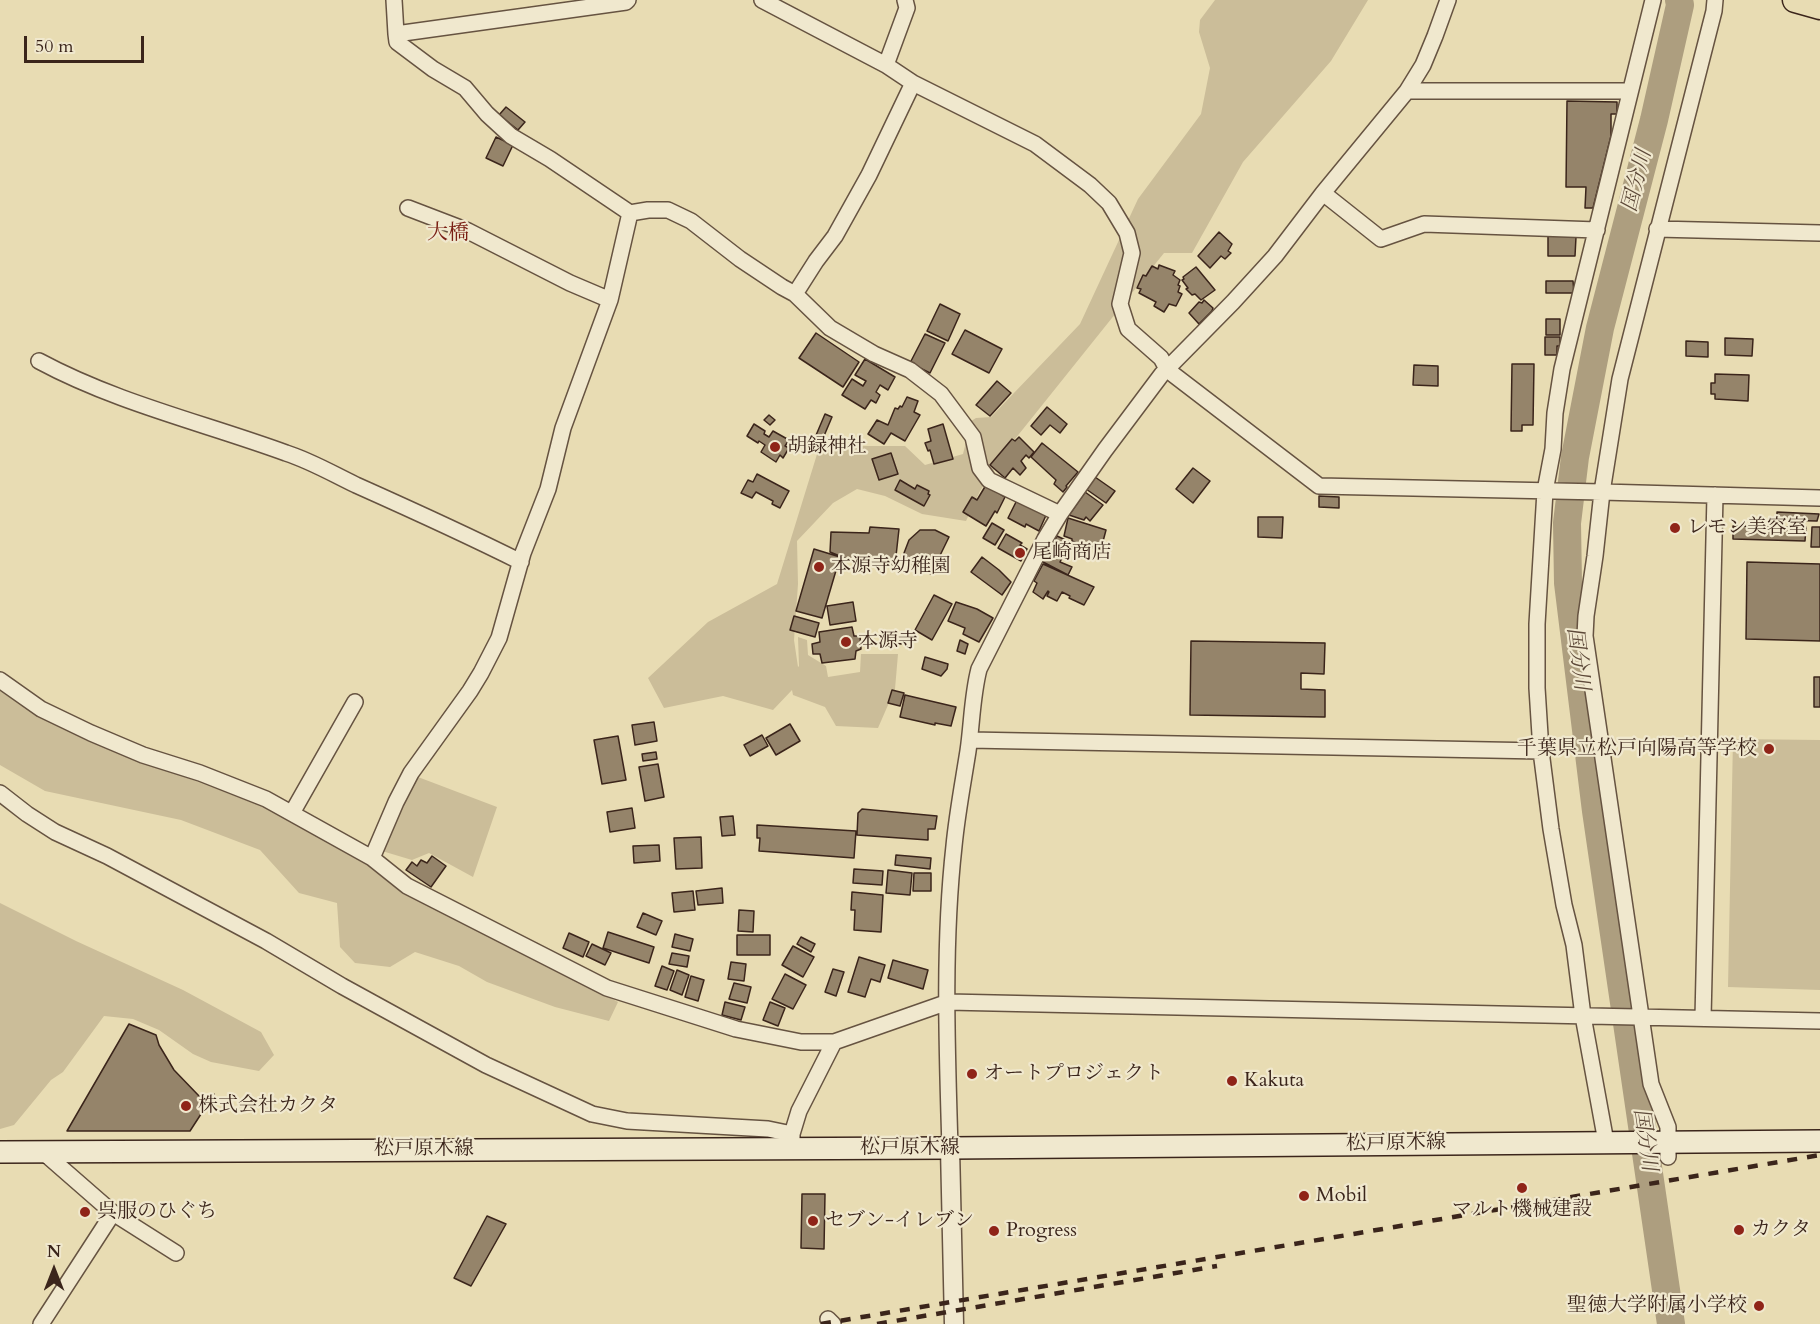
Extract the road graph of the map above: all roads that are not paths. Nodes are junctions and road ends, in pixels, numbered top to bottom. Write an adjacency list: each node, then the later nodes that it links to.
1 (394, 0): 10 (street)
2 (628, 0): 10 (street)
3 (762, 0): 11 (street)
4 (905, 0): 11 (street)
5 (1448, 0): 13 (street)
6 (1653, 0): 14 (street)
7 (1715, 0): 18 (street)
8 (1796, 0): 9 (highway)
9 (1820, 8)
10 (396, 34): 17 (street)
11 (886, 65): 12 (street)
12 (913, 83): 21 (street); 24 (street)
13 (1407, 91): 14 (street); 15 (street)
14 (1630, 91): 19 (street)
15 (1323, 194): 19 (street); 24 (street)
16 (408, 208): 22 (street)
17 (630, 213): 21 (street); 22 (street)
18 (1657, 229): 20 (street); 26 (street)
19 (1597, 230): 25 (street)
20 (1820, 233)
21 (795, 294): 29 (street)
22 (609, 300): 30 (street)
23 (39, 361): 30 (street)
24 (1167, 369): 25 (street); 29 (street)
25 (1550, 491): 26 (street); 34 (street)
26 (1596, 492): 27 (street); 40 (street)
27 (1715, 495): 28 (street); 41 (street)
28 (1820, 498)
29 (1060, 514): 33 (street)
30 (521, 562): 37 (street)
31 (0, 680): 36 (street)
32 (355, 702): 36 (street)
33 (969, 740): 34 (street); 38 (street)
34 (1541, 751): 39 (street)
35 (0, 793): 44 (street)
36 (292, 813): 37 (street)
37 (372, 858): 43 (street)
38 (948, 1002): 39 (street); 43 (street); 47 (street)
39 (1584, 1016): 40 (street); 46 (street)
40 (1642, 1017): 41 (street); 48 (street)
41 (1703, 1018): 42 (street)
42 (1820, 1021)
43 (834, 1042): 44 (street)
44 (792, 1141): 47 (main road, 松戸原木線); 49 (main road, 松戸原木線)
45 (1820, 1141): 48 (main road, 松戸原木線)
46 (1606, 1142): 47 (main road, 松戸原木線); 48 (main road, 松戸原木線)
47 (950, 1148): 54 (street)
48 (1669, 1149)
49 (42, 1151): 50 (main road, 松戸原木線); 51 (street)
50 (0, 1152)
51 (112, 1213): 52 (street); 53 (street)
52 (176, 1253)
53 (41, 1324)
54 (954, 1324)

